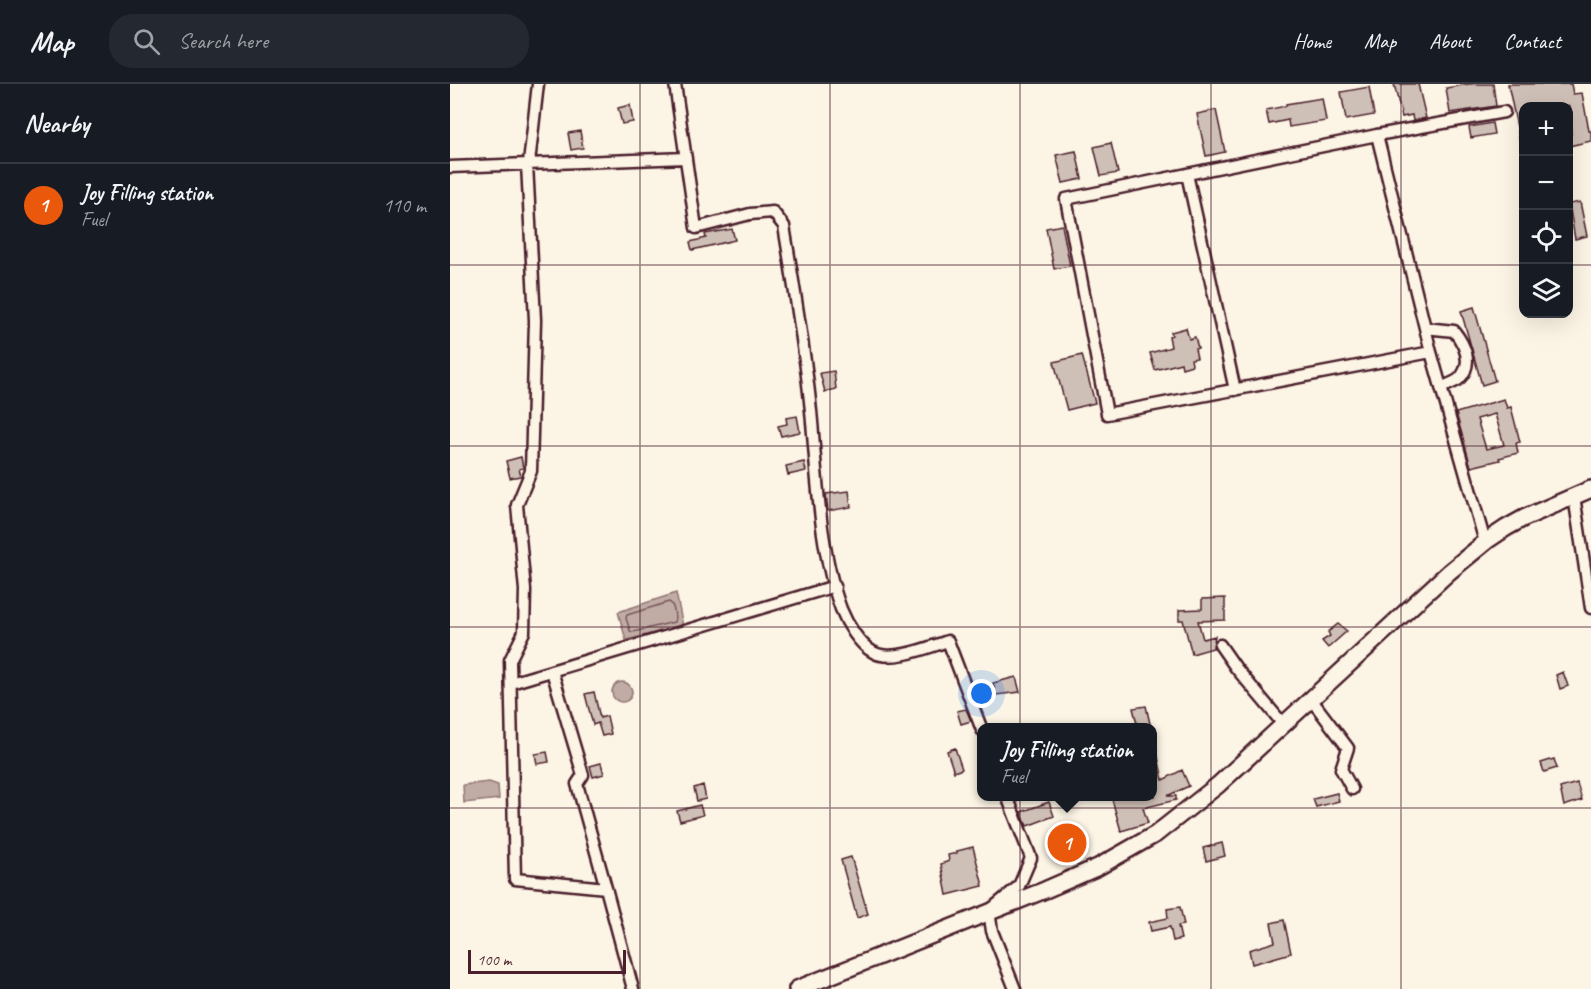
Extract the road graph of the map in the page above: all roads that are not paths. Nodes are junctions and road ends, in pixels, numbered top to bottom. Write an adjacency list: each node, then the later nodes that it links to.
1 (538, 84): 6 (street)
2 (675, 84): 5 (street)
3 (1504, 112): 4 (street)
4 (1377, 135): 8 (street); 9 (street)
5 (686, 158): 6 (street); 16 (street)
6 (528, 164): 7 (street); 20 (street)
7 (450, 167)
8 (1187, 174): 12 (street); 12 (street)
9 (1425, 328): 10 (street); 11 (street)
10 (1431, 352): 11 (street); 12 (street)
11 (1441, 388): 15 (street)
12 (1235, 390)
13 (1591, 489): 14 (highway)
14 (1574, 496): 15 (highway); 17 (street)
15 (1485, 542): 21 (highway)
16 (835, 586): 19 (street); 22 (street)
17 (1591, 608)
18 (1220, 645): 23 (street)
19 (552, 671): 20 (street); 26 (street)
20 (511, 683): 26 (street)
21 (1311, 699): 23 (highway); 24 (street)
22 (978, 723)
23 (1283, 724): 27 (highway)
24 (1352, 789)
25 (1009, 801): 27 (street)
26 (606, 888): 28 (street)
27 (989, 911): 29 (highway); 30 (street)
28 (633, 989)
29 (797, 989)
30 (1015, 989)

